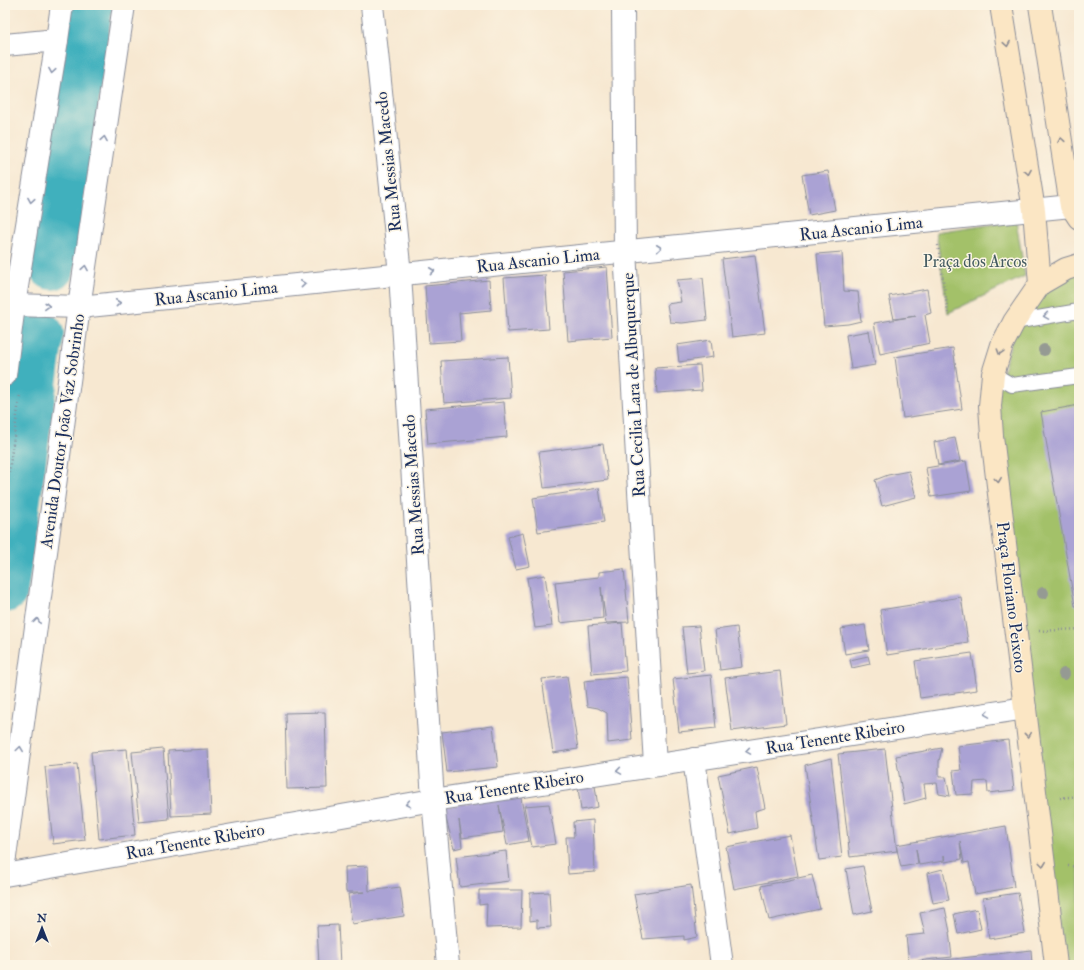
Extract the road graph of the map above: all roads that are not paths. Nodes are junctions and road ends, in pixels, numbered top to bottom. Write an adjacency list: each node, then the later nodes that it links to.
1 (62, 5): 7 (street)
2 (124, 5): 16 (street, Avenida Doutor João Vaz Sobrinho, one-way to 2)
3 (372, 5): 13 (street, Rua Messias Macedo)
4 (623, 5): 11 (street, Rua Cecilia Lara de Albuquerque)
5 (1001, 5): 9 (main road, one-way to 9)
6 (1040, 5): 10 (main road, one-way to 6)
7 (57, 40): 8 (street); 15 (street, one-way to 15)
8 (5, 45)
9 (1034, 210): 10 (street, Rua Ascanio Lima); 11 (street, Rua Ascanio Lima, one-way to 9); 14 (main road)
10 (1075, 212)
11 (625, 252): 13 (street, Rua Ascanio Lima, one-way to 11); 24 (street, Rua Cecilia Lara de Albuquerque)
12 (1079, 265): 14 (main road, Praça Floriano Peixoto)
13 (400, 274): 16 (street, Rua Ascanio Lima, one-way to 13); 25 (street, Rua Messias Macedo)
14 (1040, 284): 18 (main road, Praça Floriano Peixoto)
15 (10, 305): 16 (street, Rua Ascanio Lima, one-way to 16); 20 (street)
16 (79, 307): 26 (street, Avenida Doutor João Vaz Sobrinho, one-way to 16)
17 (1079, 311): 18 (lane, one-way to 18)
18 (1014, 322): 19 (main road, Praça Floriano Peixoto, one-way to 19)
19 (993, 374): 21 (lane); 22 (main road, Praça Floriano Peixoto, one-way to 22)
20 (5, 375)
21 (1079, 376)
22 (1025, 708): 23 (street, Rua Tenente Ribeiro, one-way to 23); 30 (main road, Praça Floriano Peixoto, one-way to 30)
23 (694, 759): 24 (street, Rua Tenente Ribeiro); 29 (street)
24 (655, 765): 25 (street, Rua Tenente Ribeiro, one-way to 25)
25 (433, 800): 27 (street, Rua Tenente Ribeiro, one-way to 27); 28 (street, Rua Messias Macedo)
26 (5, 857)
27 (5, 874)
28 (448, 965)
29 (722, 965)
30 (1056, 965)

